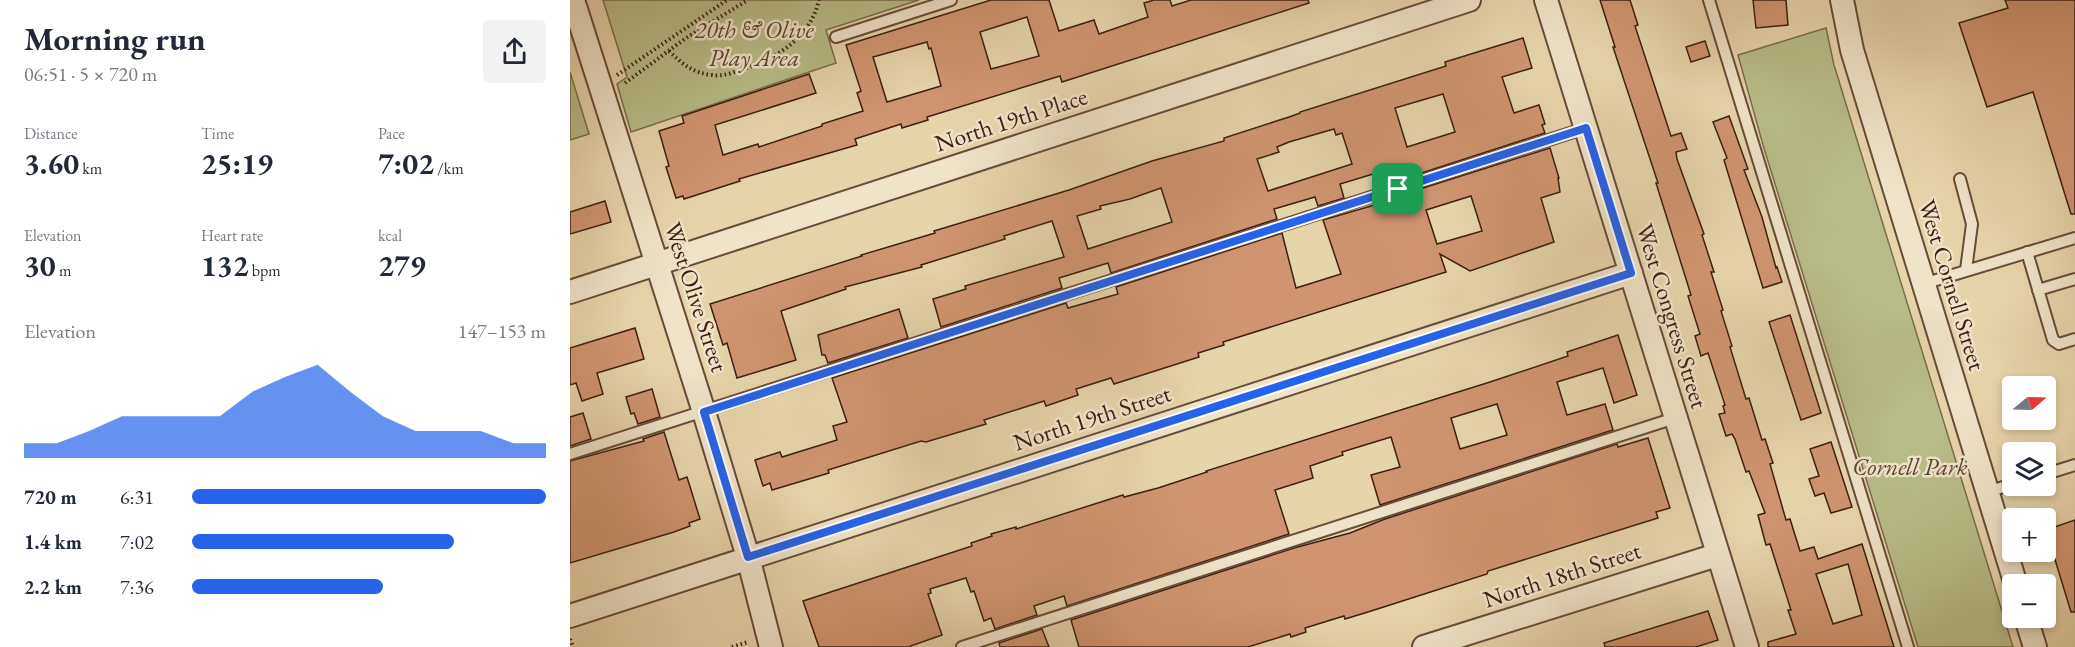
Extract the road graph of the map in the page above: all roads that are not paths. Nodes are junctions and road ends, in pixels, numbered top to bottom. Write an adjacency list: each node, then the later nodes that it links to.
1 (573, 0): 12 (street, West Olive Street)
2 (951, 0): 7 (lane)
3 (1468, 0): 12 (street, North 19th Place)
4 (1546, 0): 8 (street, West Congress Street)
5 (1709, 0): 36 (lane)
6 (1842, 0): 16 (street, West Cornell Street)
7 (836, 37)
8 (1586, 128): 14 (street, West Congress Street); 20 (lane)
9 (1960, 179): 13 (lane)
10 (2075, 238): 11 (lane)
11 (2027, 252): 13 (lane); 17 (lane)
12 (657, 263): 18 (street, North 19th Place); 20 (street, West Olive Street)
13 (1966, 270): 16 (lane)
14 (1631, 273): 21 (street, West Congress Street); 28 (street, North 19th Street)
15 (2075, 279): 17 (lane)
16 (1923, 284): 26 (street, West Cornell Street)
17 (2038, 290): 19 (lane)
18 (570, 292)
19 (2075, 339)
20 (704, 412): 22 (lane); 28 (street, West Olive Street)
21 (1676, 418): 27 (street, West Congress Street); 33 (lane)
22 (570, 454)
23 (2075, 465): 24 (lane)
24 (2056, 471)
25 (2002, 488): 26 (lane)
26 (1988, 492): 29 (street, West Cornell Street)
27 (1717, 555): 34 (street, North 18th Street); 35 (street, West Congress Street)
28 (748, 557): 30 (street, North 19th Street); 32 (street, West Olive Street)
29 (2013, 574)
30 (570, 616)
31 (2029, 628): 37 (street)
32 (771, 647)
33 (962, 647)
34 (1424, 647)
35 (1747, 647)
36 (1908, 647)
37 (2035, 647)

